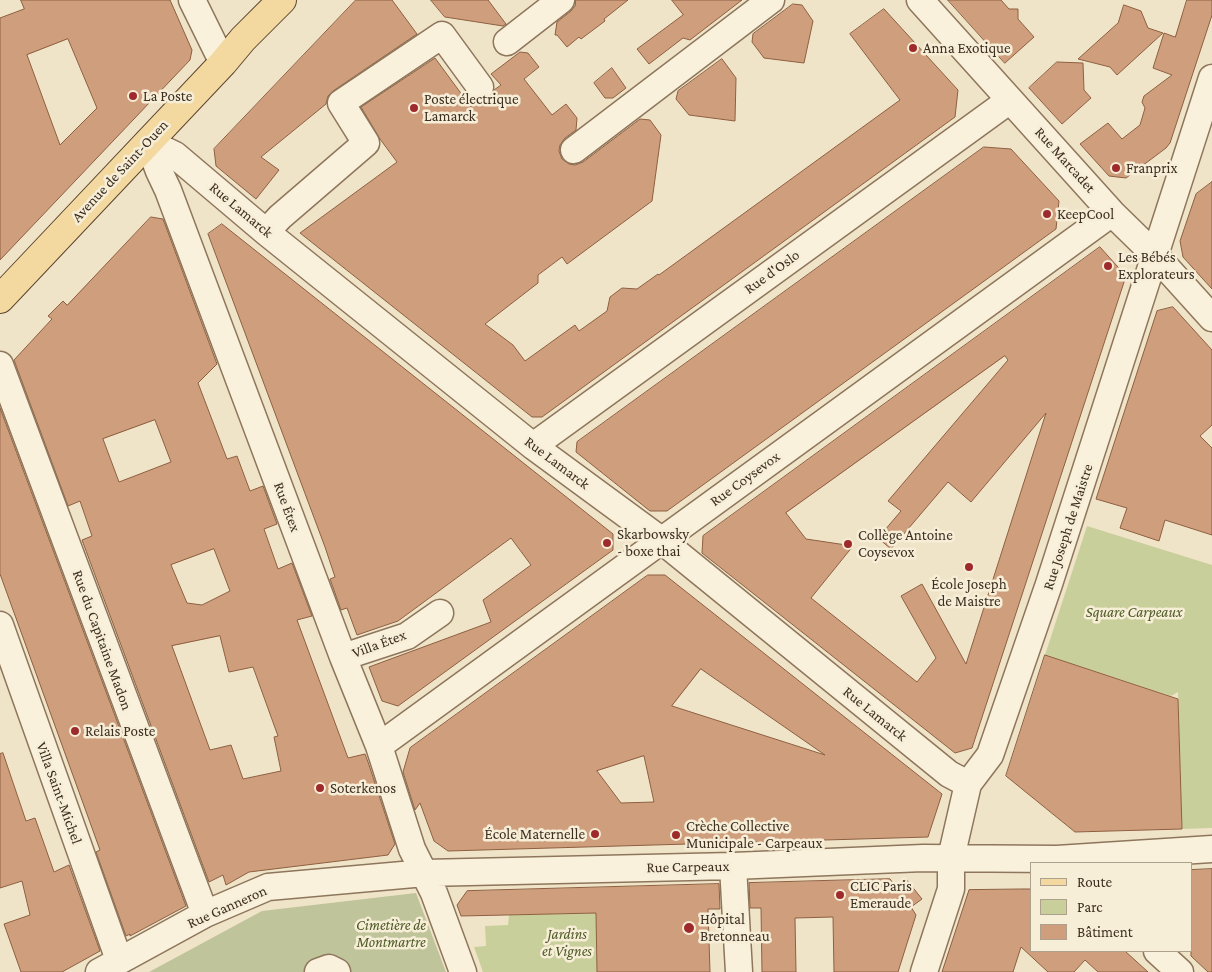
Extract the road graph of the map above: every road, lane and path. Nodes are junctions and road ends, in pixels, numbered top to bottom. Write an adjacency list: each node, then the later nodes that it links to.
1 (192, 0): 7 (street)
2 (282, 0): 7 (main road, Avenue de Saint-Ouen)
3 (561, 0): 6 (street)
4 (771, 0): 12 (street)
5 (920, 0): 10 (street, Rue Marcadet)
6 (506, 42)
7 (223, 63): 11 (main road, Avenue de Saint-Ouen)
8 (1212, 78): 15 (street, Rue Joseph de Maistre)
9 (480, 87): 14 (street)
10 (1010, 100): 13 (street, Rue Marcadet); 19 (street, Rue d'Oslo)
11 (148, 142): 14 (street, Rue Lamarck); 16 (main road, Avenue de Saint-Ouen); 23 (street, Rue Étex)
12 (574, 150)
13 (1112, 212): 15 (street, Rue Marcadet); 20 (street, Rue Coysevox)
14 (266, 232): 19 (street, Rue Lamarck)
15 (1156, 256): 17 (street, Rue Marcadet); 25 (street, Rue Joseph de Maistre)
16 (0, 299)
17 (1212, 318)
18 (0, 365): 31 (street, Rue du Capitaine Madon)
19 (533, 446): 20 (street, Rue Lamarck)
20 (661, 540): 24 (street, Rue Coysevox); 25 (street, Rue Lamarck)
21 (440, 614): 23 (street, Villa Étex)
22 (0, 625): 33 (street, Villa Saint-Michel)
23 (343, 657): 24 (street, Rue Étex)
24 (379, 746): 30 (street, Rue Étex)
25 (968, 784): 27 (street, Rue Joseph de Maistre)
26 (1212, 849): 28 (street)
27 (951, 858): 28 (street, Rue Carpeaux); 29 (street, Rue Carpeaux); 36 (street, Rue Joseph de Maistre)
28 (1059, 861)
29 (733, 866): 30 (street, Rue Carpeaux); 35 (street)
30 (425, 873): 31 (street, Rue Ganneron); 34 (street, Rue Étex)
31 (205, 914): 33 (street, Rue Ganneron)
32 (1158, 952): 37 (street)
33 (109, 966)
34 (463, 972)
35 (739, 972)
36 (924, 972)
37 (1180, 972)

